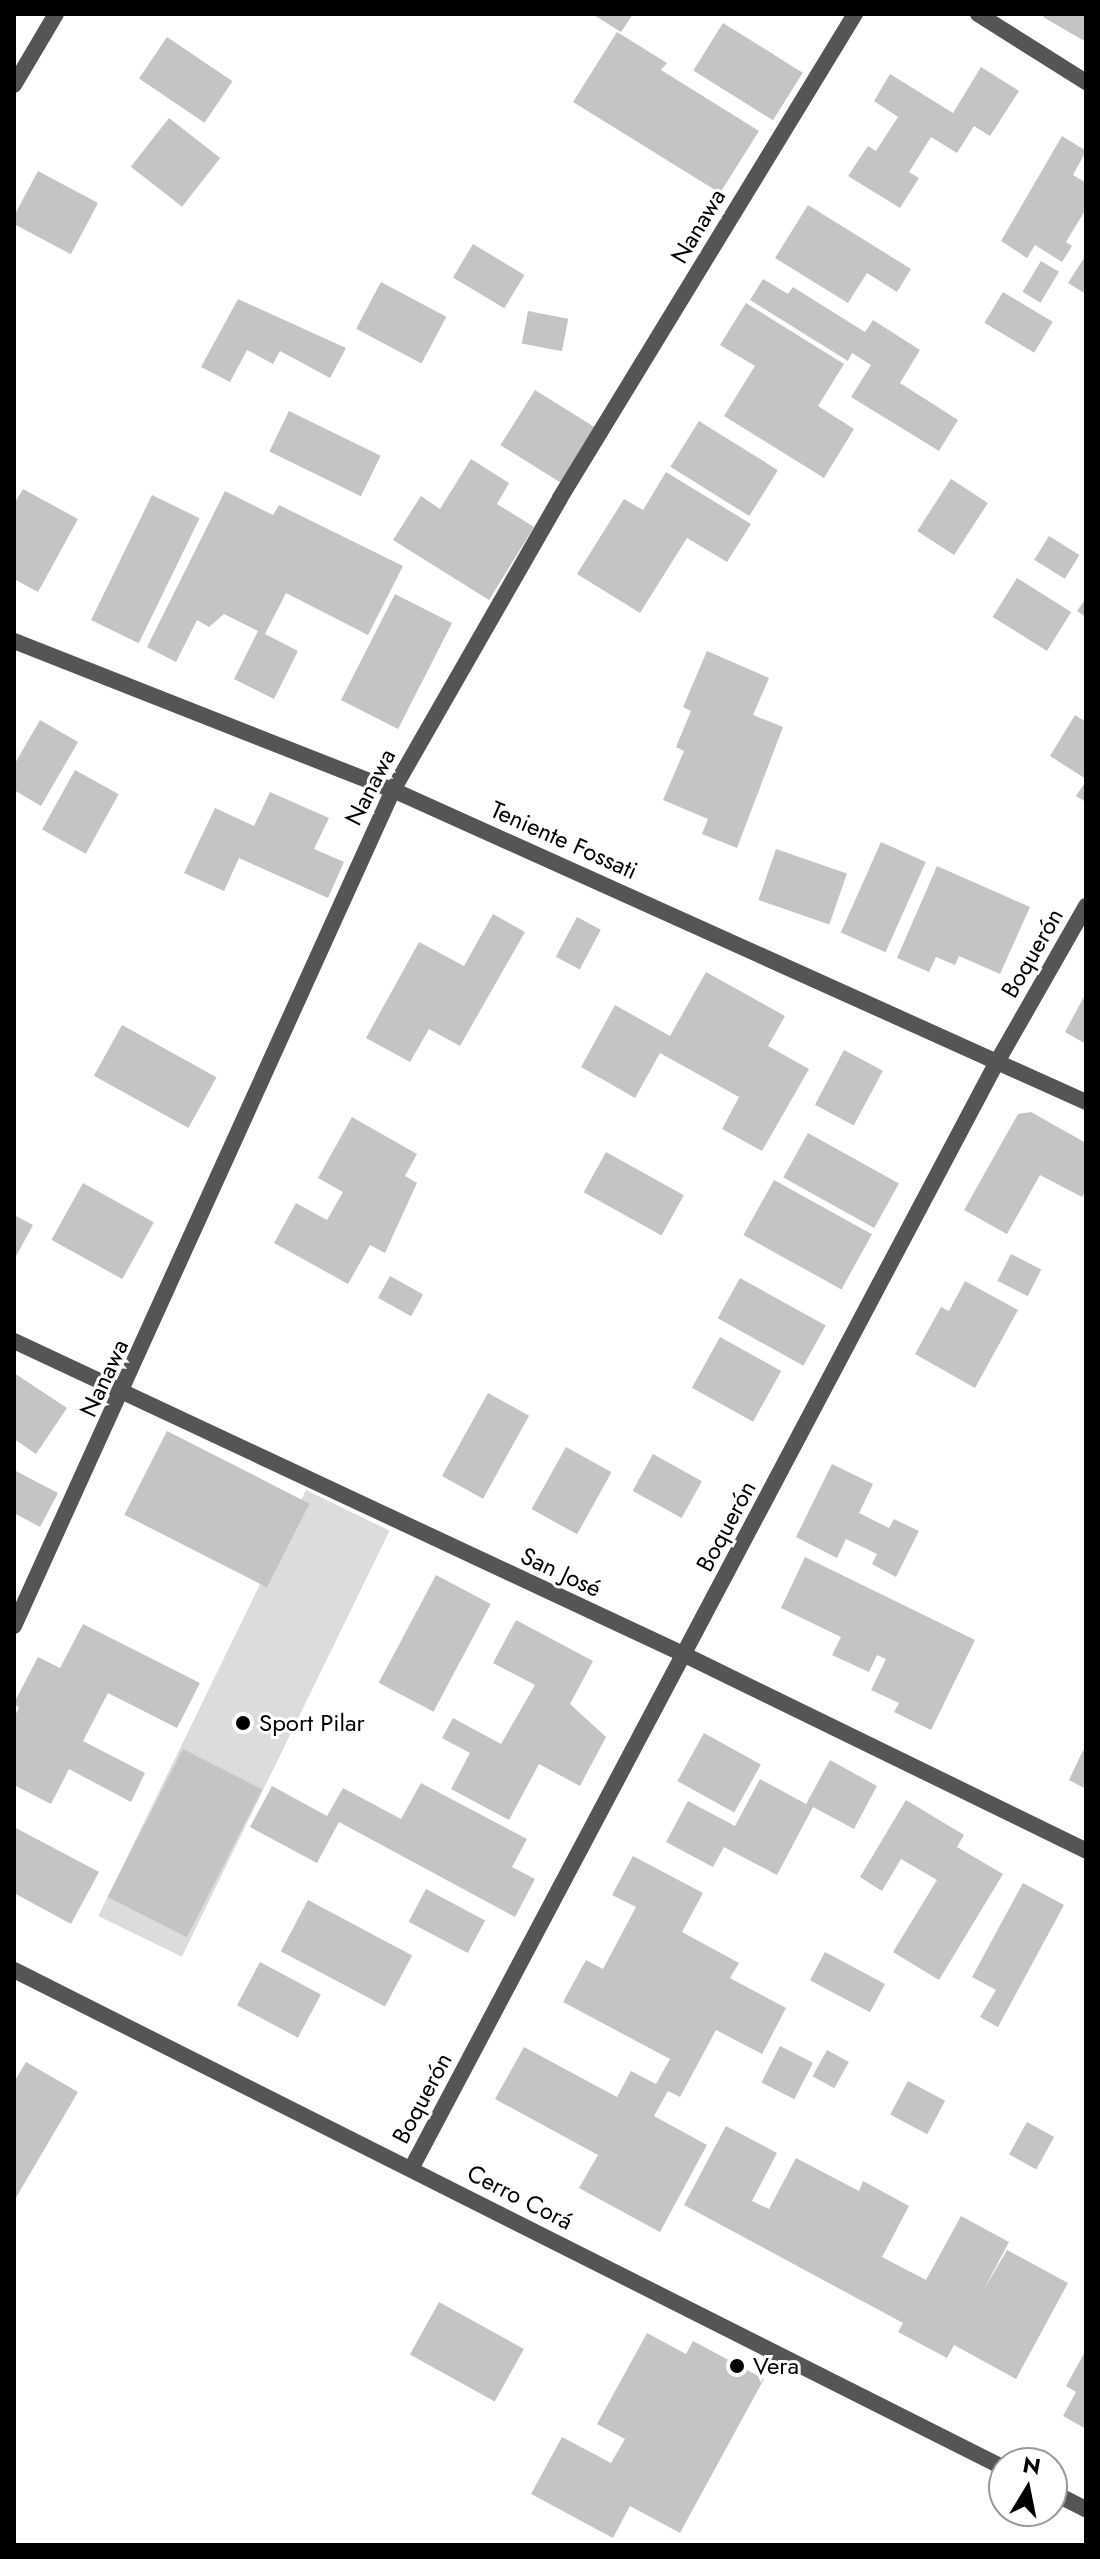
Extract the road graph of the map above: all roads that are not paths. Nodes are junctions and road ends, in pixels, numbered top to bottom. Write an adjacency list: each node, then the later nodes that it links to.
1 (56, 14): 5 (street)
2 (855, 14): 7 (street, Nanawa)
3 (978, 14): 4 (street)
4 (1086, 82)
5 (14, 85)
6 (14, 641): 7 (street, Teniente Fossati)
7 (393, 790): 9 (street, Teniente Fossati); 12 (street, Nanawa)
8 (1086, 906): 9 (street, Boquerón)
9 (997, 1062): 10 (street, Teniente Fossati); 14 (street, Boquerón)
10 (1086, 1102)
11 (14, 1341): 12 (street, San José)
12 (123, 1394): 13 (street, Nanawa); 14 (street, San José)
13 (14, 1626)
14 (685, 1655): 15 (street, San José); 17 (street, Boquerón)
15 (1086, 1851)
16 (14, 1970): 17 (street, Cerro Corá)
17 (411, 2169): 18 (street, Cerro Corá)
18 (988, 2460)
19 (1068, 2500): 20 (street)
20 (1086, 2509)

